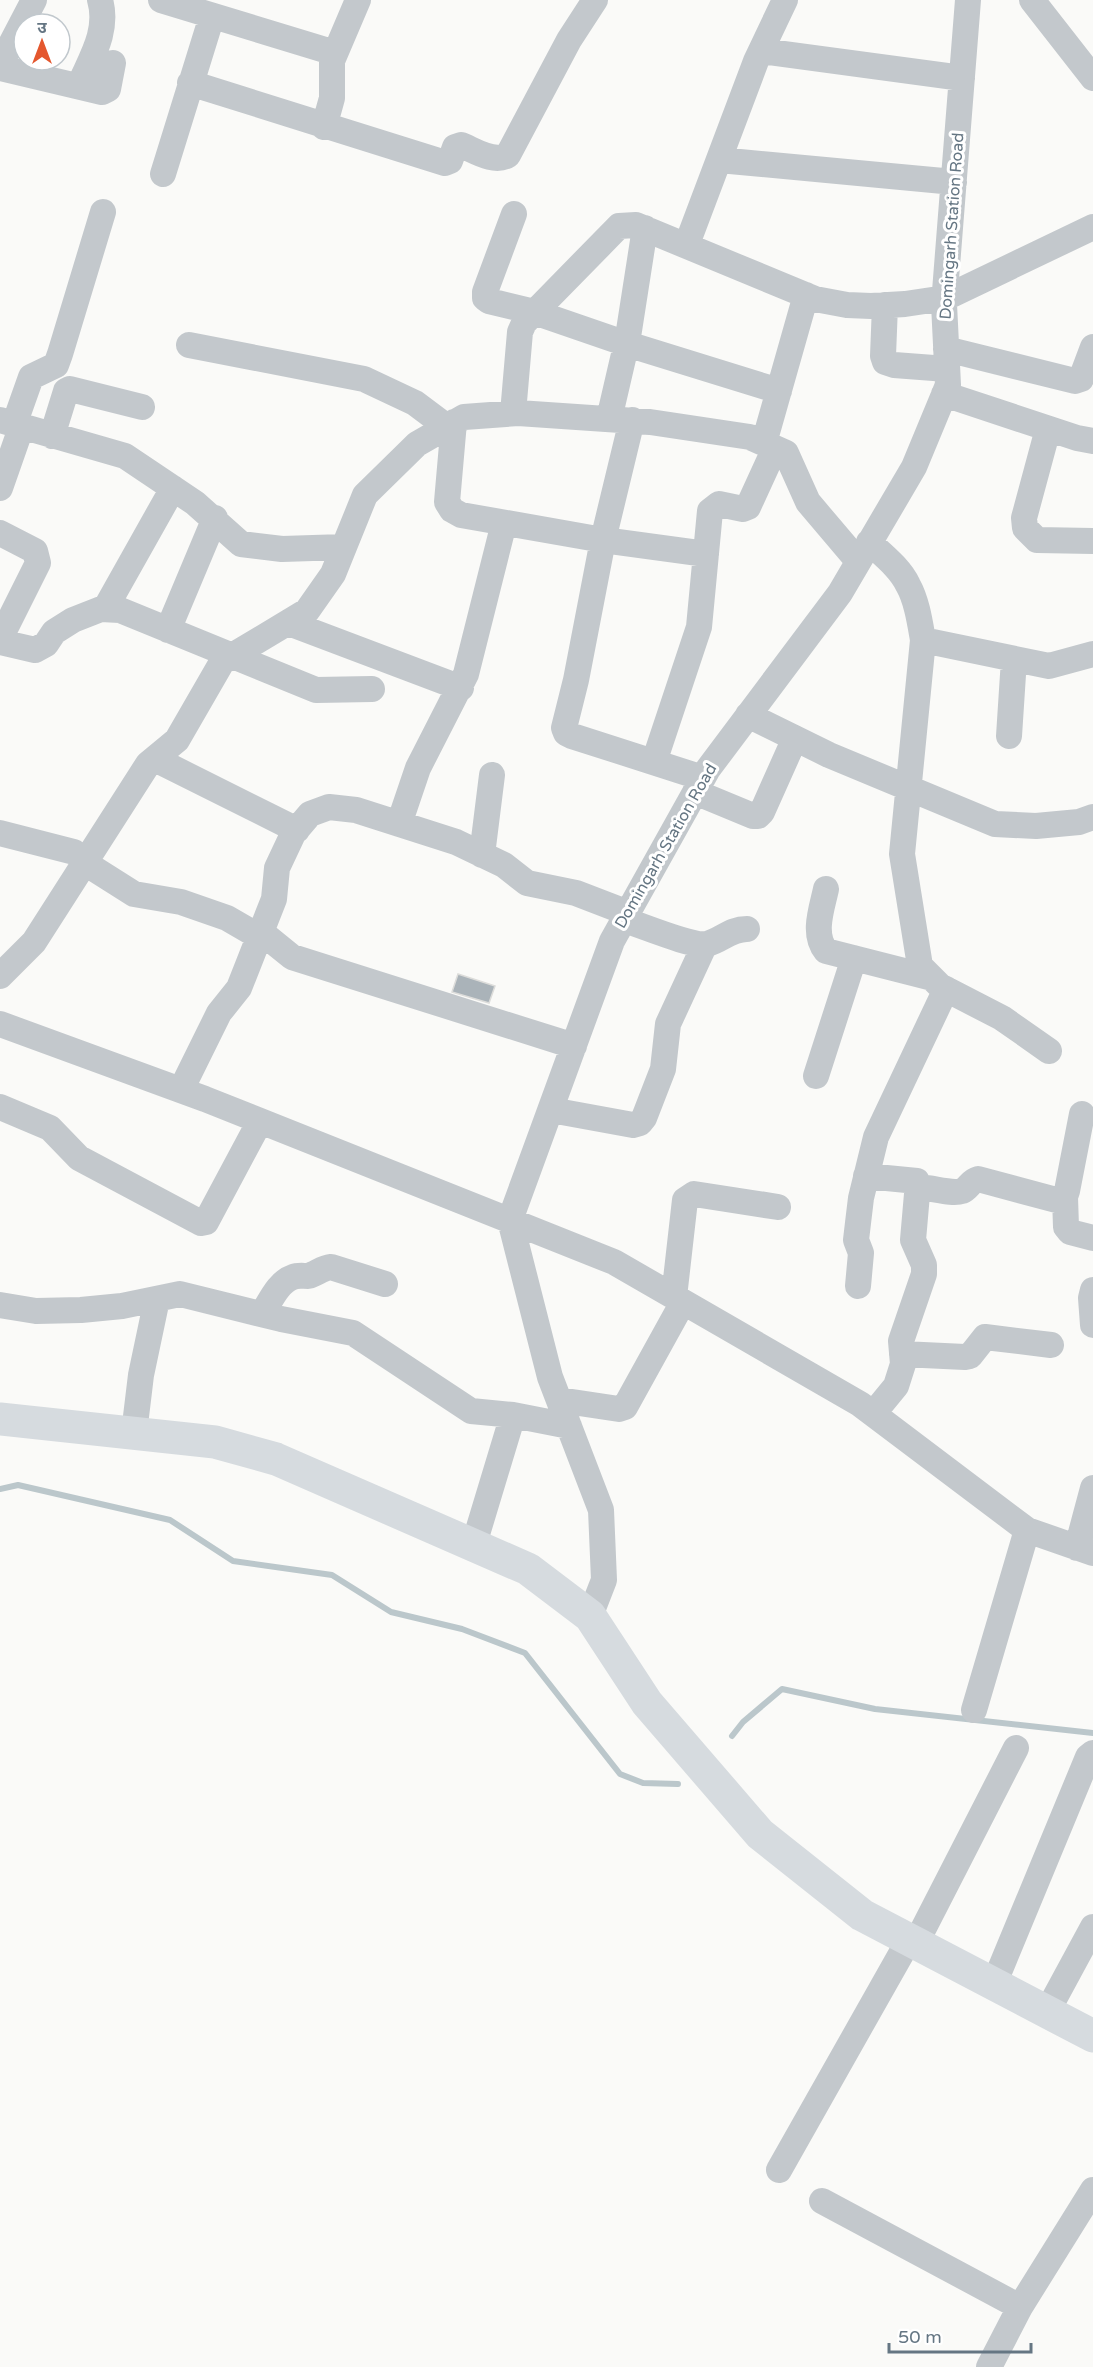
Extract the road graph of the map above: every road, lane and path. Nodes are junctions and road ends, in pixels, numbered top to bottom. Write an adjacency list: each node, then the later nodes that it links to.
1 (34, 0): 13 (street)
2 (100, 0): 17 (street)
3 (161, 0): 9 (street)
4 (358, 0): 11 (street)
5 (595, 0): 18 (street)
6 (785, 0): 10 (street)
7 (968, 0): 14 (street, Domingarh Station Road)
8 (1032, 0): 15 (street)
9 (212, 16): 11 (street); 16 (street)
10 (761, 51): 14 (street); 19 (street)
11 (335, 53): 18 (street)
12 (113, 63): 17 (street)
13 (0, 66): 17 (street)
14 (962, 78): 21 (street, Domingarh Station Road)
15 (1093, 78)
16 (190, 83): 18 (street); 20 (street)
17 (79, 86)
18 (324, 127)
19 (719, 160): 21 (street); 26 (street)
20 (163, 174)
21 (954, 182): 28 (street, Domingarh Station Road)
22 (103, 212): 39 (street)
23 (514, 214): 30 (street)
24 (1093, 227): 28 (street)
25 (645, 228): 26 (street); 30 (street); 31 (street)
26 (687, 244): 27 (street)
27 (806, 295): 29 (street); 35 (street)
28 (945, 298): 29 (street); 34 (street, Domingarh Station Road)
29 (885, 305): 34 (street)
30 (534, 312): 31 (street); 37 (street)
31 (627, 344): 35 (street); 38 (street)
32 (189, 345): 40 (street)
33 (1093, 347): 34 (street)
34 (946, 371): 41 (street); 53 (street, Domingarh Station Road)
35 (779, 391): 44 (street)
36 (142, 407): 42 (street)
37 (513, 413): 38 (street); 40 (street)
38 (620, 420): 44 (street); 50 (street)
39 (11, 424): 42 (street); 45 (street)
40 (451, 425): 48 (street); 52 (street)
41 (1048, 429): 43 (street); 51 (street)
42 (52, 436): 46 (street)
43 (1093, 441)
44 (770, 445): 53 (street); 54 (street)
45 (0, 487)
46 (173, 488): 47 (street); 55 (street)
47 (215, 518): 52 (street); 57 (street)
48 (504, 523): 50 (street); 63 (street)
49 (0, 533): 58 (street)
50 (603, 540): 54 (street); 69 (street)
51 (1093, 541)
52 (344, 548): 56 (street)
53 (864, 552): 59 (street); 65 (street, Domingarh Station Road)
54 (705, 554): 69 (street)
55 (105, 609): 57 (street); 58 (street)
56 (289, 623): 61 (street); 63 (street)
57 (168, 630): 61 (street)
58 (0, 640)
59 (923, 640): 62 (street); 72 (street)
60 (1093, 654): 62 (street)
61 (233, 656): 64 (street); 68 (street)
62 (1014, 659): 66 (street)
63 (461, 688): 74 (street)
64 (372, 689)
65 (748, 715): 67 (street); 71 (street, Domingarh Station Road)
66 (1009, 736)
67 (795, 738): 71 (street); 72 (street)
68 (155, 759): 75 (street); 78 (street)
69 (654, 762): 71 (street)
70 (492, 775): 77 (street)
71 (699, 785): 80 (street, Domingarh Station Road)
72 (908, 788): 73 (street); 86 (street)
73 (1093, 818)
74 (399, 824): 75 (street); 77 (street)
75 (297, 830): 82 (street)
76 (0, 833): 78 (street)
77 (482, 855): 80 (street)
78 (85, 863): 82 (street); 85 (street)
79 (826, 889): 84 (street)
80 (626, 916): 83 (street); 88 (street, Domingarh Station Road)
81 (747, 929): 83 (street)
82 (259, 934): 88 (street); 91 (street)
83 (705, 944): 93 (street)
84 (854, 958): 86 (street); 90 (street)
85 (0, 976)
86 (939, 983): 89 (street); 96 (street)
87 (0, 1024): 91 (street)
88 (574, 1046): 93 (street, Domingarh Station Road)
89 (1049, 1051)
90 (816, 1076)
91 (181, 1090): 95 (street)
92 (0, 1107): 95 (street)
93 (550, 1110): 100 (street, Domingarh Station Road)
94 (1082, 1114): 98 (street)
95 (260, 1121): 100 (street)
96 (866, 1176): 97 (street); 103 (street)
97 (917, 1181)
98 (1065, 1197): 101 (street); 111 (street)
99 (778, 1207): 106 (street)
100 (510, 1220): 106 (street); 112 (street)
101 (1093, 1238)
102 (385, 1284): 108 (street)
103 (858, 1286)
104 (1093, 1290): 109 (street)
105 (157, 1299): 107 (street); 108 (street); 117 (street)
106 (679, 1299): 112 (street); 113 (street)
107 (0, 1305)
108 (262, 1314): 114 (street)
109 (1093, 1326)
110 (1051, 1346): 111 (street)
111 (902, 1354): 113 (street)
112 (559, 1400): 116 (street)
113 (873, 1414): 119 (street)
114 (513, 1415): 116 (street); 120 (street)
115 (0, 1419): 117 (main road)
116 (569, 1426): 122 (street)
117 (134, 1433): 120 (main road)
118 (1093, 1488): 121 (street)
119 (1027, 1530): 121 (street); 123 (street)
120 (474, 1544): 122 (main road)
121 (1085, 1550)
122 (590, 1616): 127 (main road)
123 (975, 1710)
124 (1016, 1748): 127 (street)
125 (1093, 1753): 128 (street)
126 (1093, 1927): 129 (street)
127 (913, 1942): 128 (main road); 131 (street)
128 (994, 1984): 129 (main road)
129 (1047, 2012): 130 (main road)
130 (1093, 2036)
131 (779, 2170)
132 (1093, 2190): 134 (street)
133 (822, 2201): 134 (street)
134 (1020, 2307): 135 (street)
135 (989, 2367)

